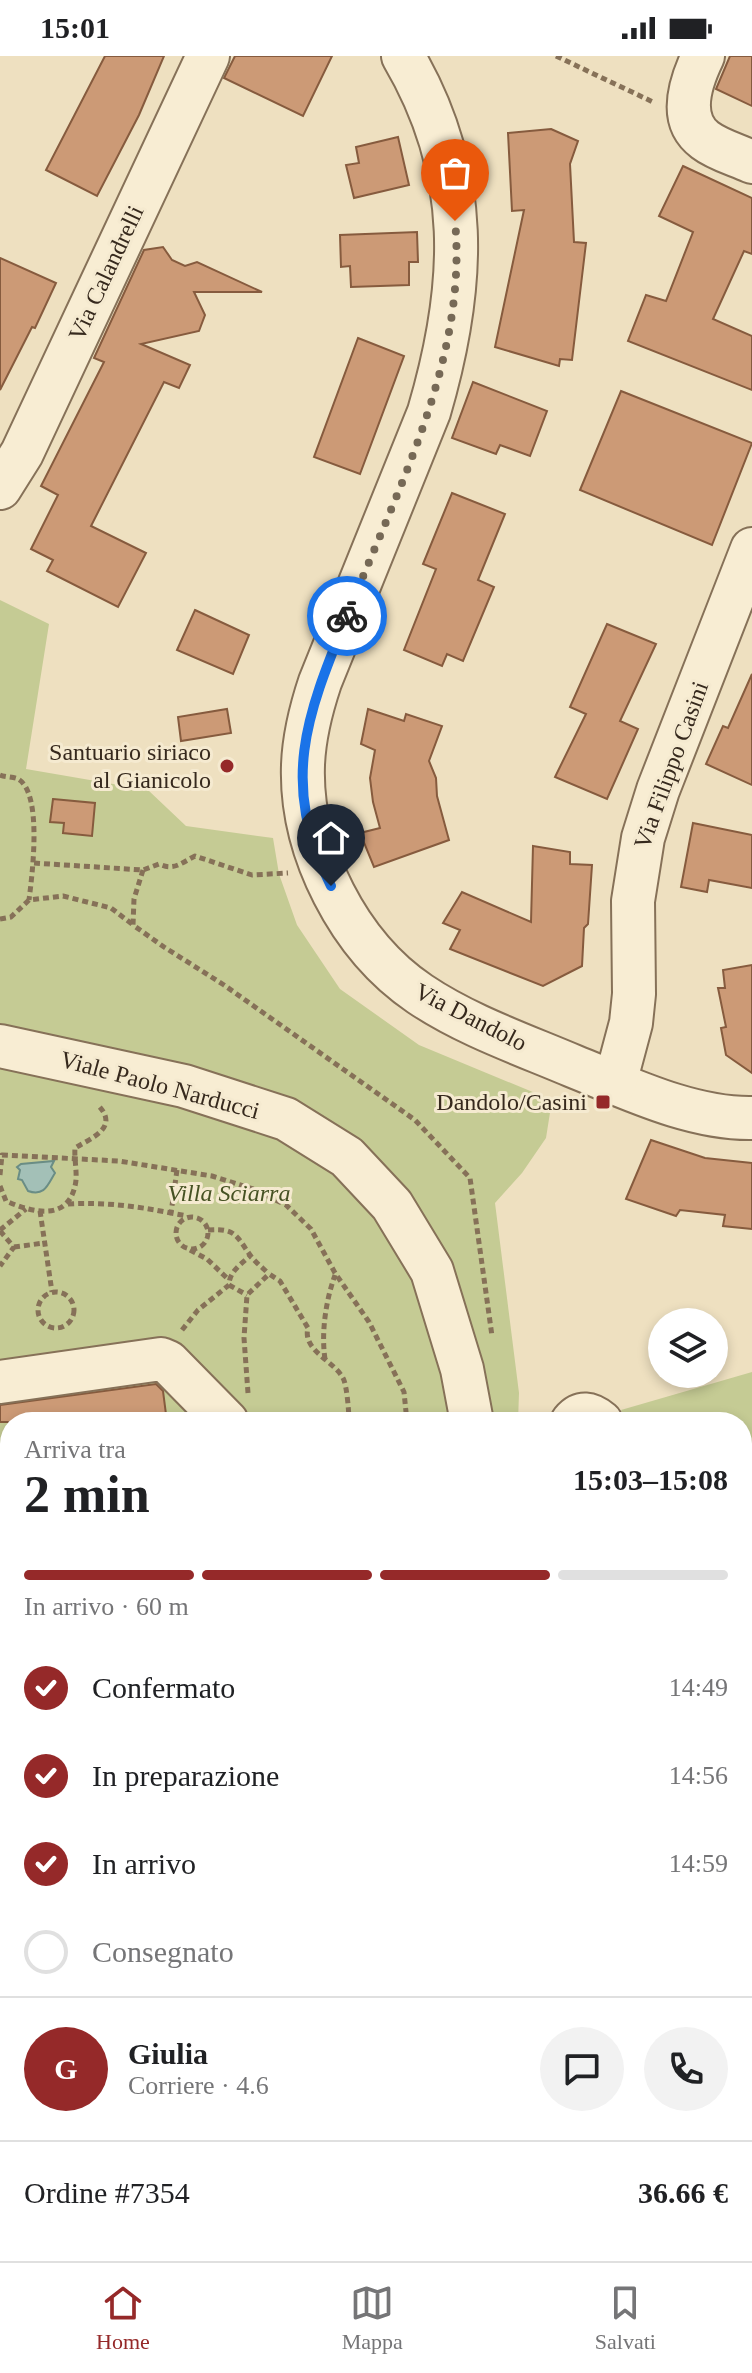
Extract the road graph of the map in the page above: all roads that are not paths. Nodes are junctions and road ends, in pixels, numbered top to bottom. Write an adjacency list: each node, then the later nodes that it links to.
1 (208, 56): 5 (street, Via Calandrelli)
2 (403, 56): 8 (street, Via Dandolo)
3 (703, 56): 4 (street)
4 (752, 162)
5 (0, 488)
6 (752, 549): 8 (street, Via Filippo Casini)
7 (0, 1046): 12 (street, Viale Paolo Narducci)
8 (615, 1083): 9 (street, Via Dandolo)
9 (752, 1118)
10 (0, 1382): 11 (street)
11 (234, 1412)
12 (470, 1412)

